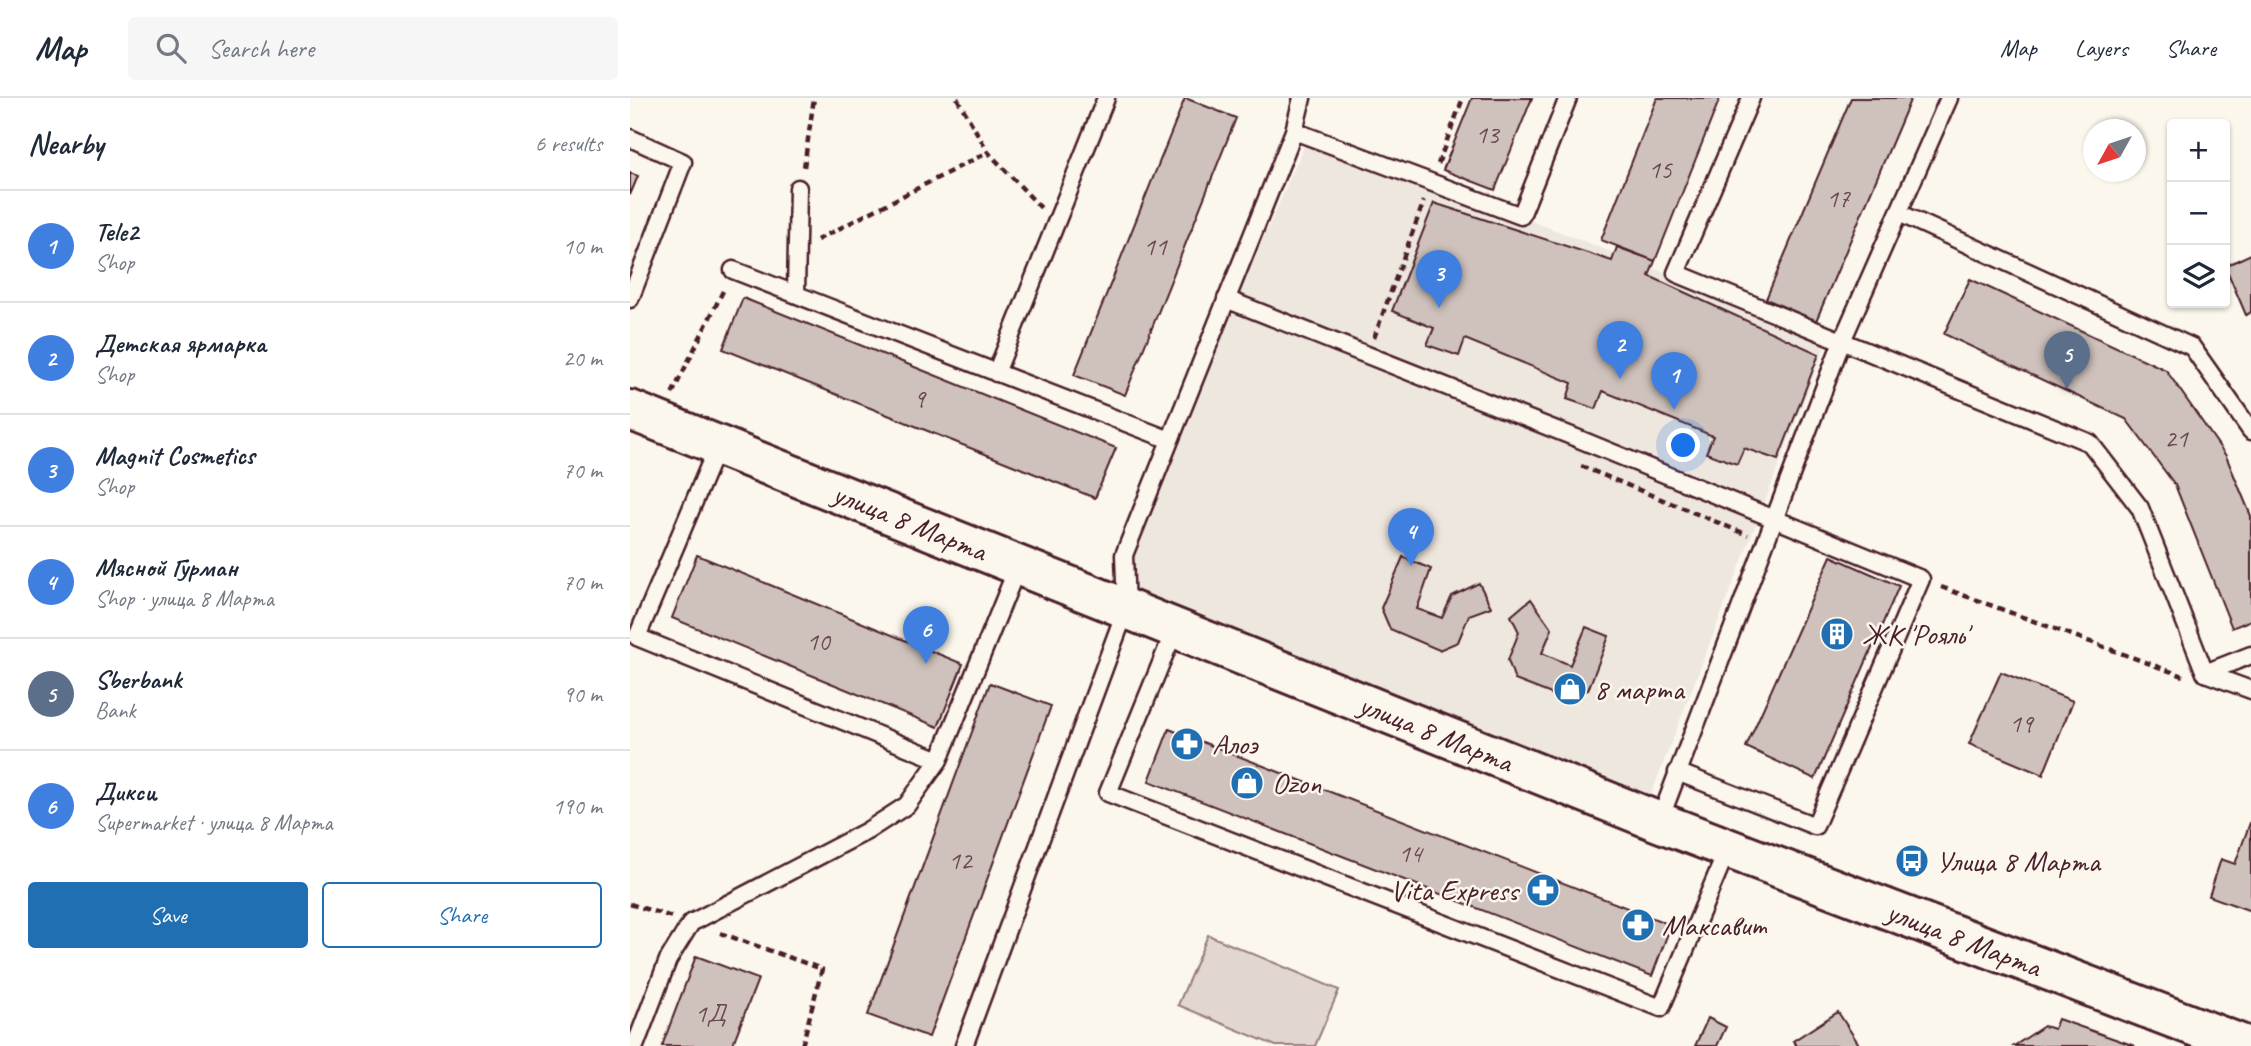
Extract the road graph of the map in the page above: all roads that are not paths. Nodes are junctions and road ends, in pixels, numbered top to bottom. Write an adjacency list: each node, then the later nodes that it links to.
1 (1106, 98): 15 (lane)
2 (1302, 98): 6 (lane)
3 (1568, 98): 6 (lane)
4 (1751, 98): 14 (lane)
5 (1949, 98): 9 (lane)
6 (1294, 131): 13 (lane)
7 (630, 138): 12 (lane)
8 (798, 188): 11 (lane)
9 (1899, 213): 14 (lane); 17 (lane)
10 (733, 270): 11 (lane)
11 (796, 295): 15 (lane)
12 (630, 299)
13 (1226, 299): 18 (lane); 20 (lane)
14 (1842, 341): 20 (lane); 25 (lane)
15 (996, 373): 18 (lane)
16 (630, 410): 19 (street, улица 8 Марта)
17 (2251, 431)
18 (1170, 440): 22 (lane)
19 (718, 445): 21 (street, улица 8 Марта); 27 (lane)
20 (1773, 521): 28 (lane); 28 (lane)
21 (1018, 566): 22 (street, улица 8 Марта); 27 (lane)
22 (1126, 609): 23 (street, улица 8 Марта); 32 (lane)
23 (1175, 629): 29 (street, улица 8 Марта); 30 (lane)
24 (2251, 655): 25 (lane)
25 (2198, 676): 26 (lane)
26 (2251, 690)
27 (939, 760): 31 (lane)
28 (1677, 772): 29 (lane)
29 (1659, 822): 30 (street, улица 8 Марта)
30 (1728, 848): 33 (street, улица 8 Марта)
31 (635, 1046)
32 (964, 1046)
33 (2246, 1046)

